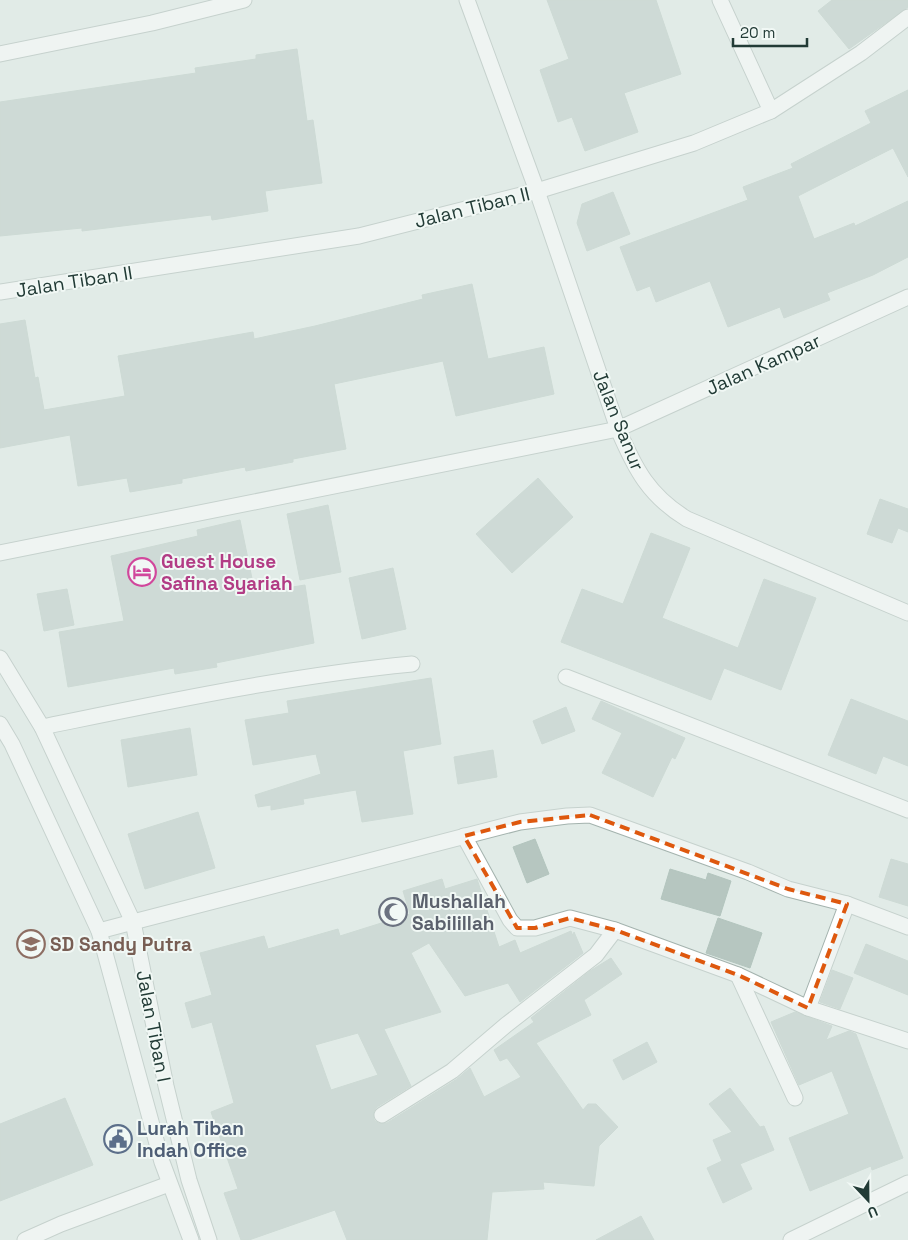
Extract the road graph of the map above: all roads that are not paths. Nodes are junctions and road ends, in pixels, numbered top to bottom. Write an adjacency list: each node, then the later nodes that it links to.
1 (244, 0): 5 (street)
2 (467, 0): 7 (street, Jalan Sanur)
3 (720, 0): 6 (street)
4 (908, 17): 6 (street, Jalan Tiban II)
5 (0, 54)
6 (771, 111): 7 (street, Jalan Tiban II)
7 (537, 191): 8 (street, Jalan Tiban II); 10 (street, Jalan Sanur)
8 (0, 292)
9 (908, 297): 10 (street, Jalan Kampar)
10 (618, 429): 11 (street, Jalan Kampar); 12 (street, Jalan Sanur)
11 (0, 553)
12 (908, 613)
13 (0, 658): 17 (street, Jalan Tiban I)
14 (412, 664): 17 (street)
15 (566, 678): 18 (street)
16 (0, 724): 24 (street, Jalan Tiban I)
17 (42, 728): 21 (street, Jalan Tiban I)
18 (908, 810)
19 (464, 836): 20 (street); 21 (street); 23 (street)
20 (847, 904): 22 (street); 26 (street)
21 (133, 922): 24 (street); 34 (street, Jalan Tiban I)
22 (908, 927)
23 (615, 930): 25 (street); 29 (street)
24 (99, 931): 31 (street, Jalan Tiban I)
25 (738, 975): 26 (street); 28 (street)
26 (808, 1008): 27 (street)
27 (908, 1041)
28 (795, 1098)
29 (382, 1115)
30 (908, 1183): 35 (street)
31 (169, 1184): 32 (street); 33 (street, Jalan Tiban I)
32 (25, 1240)
33 (191, 1240)
34 (209, 1240)
35 (791, 1240)

